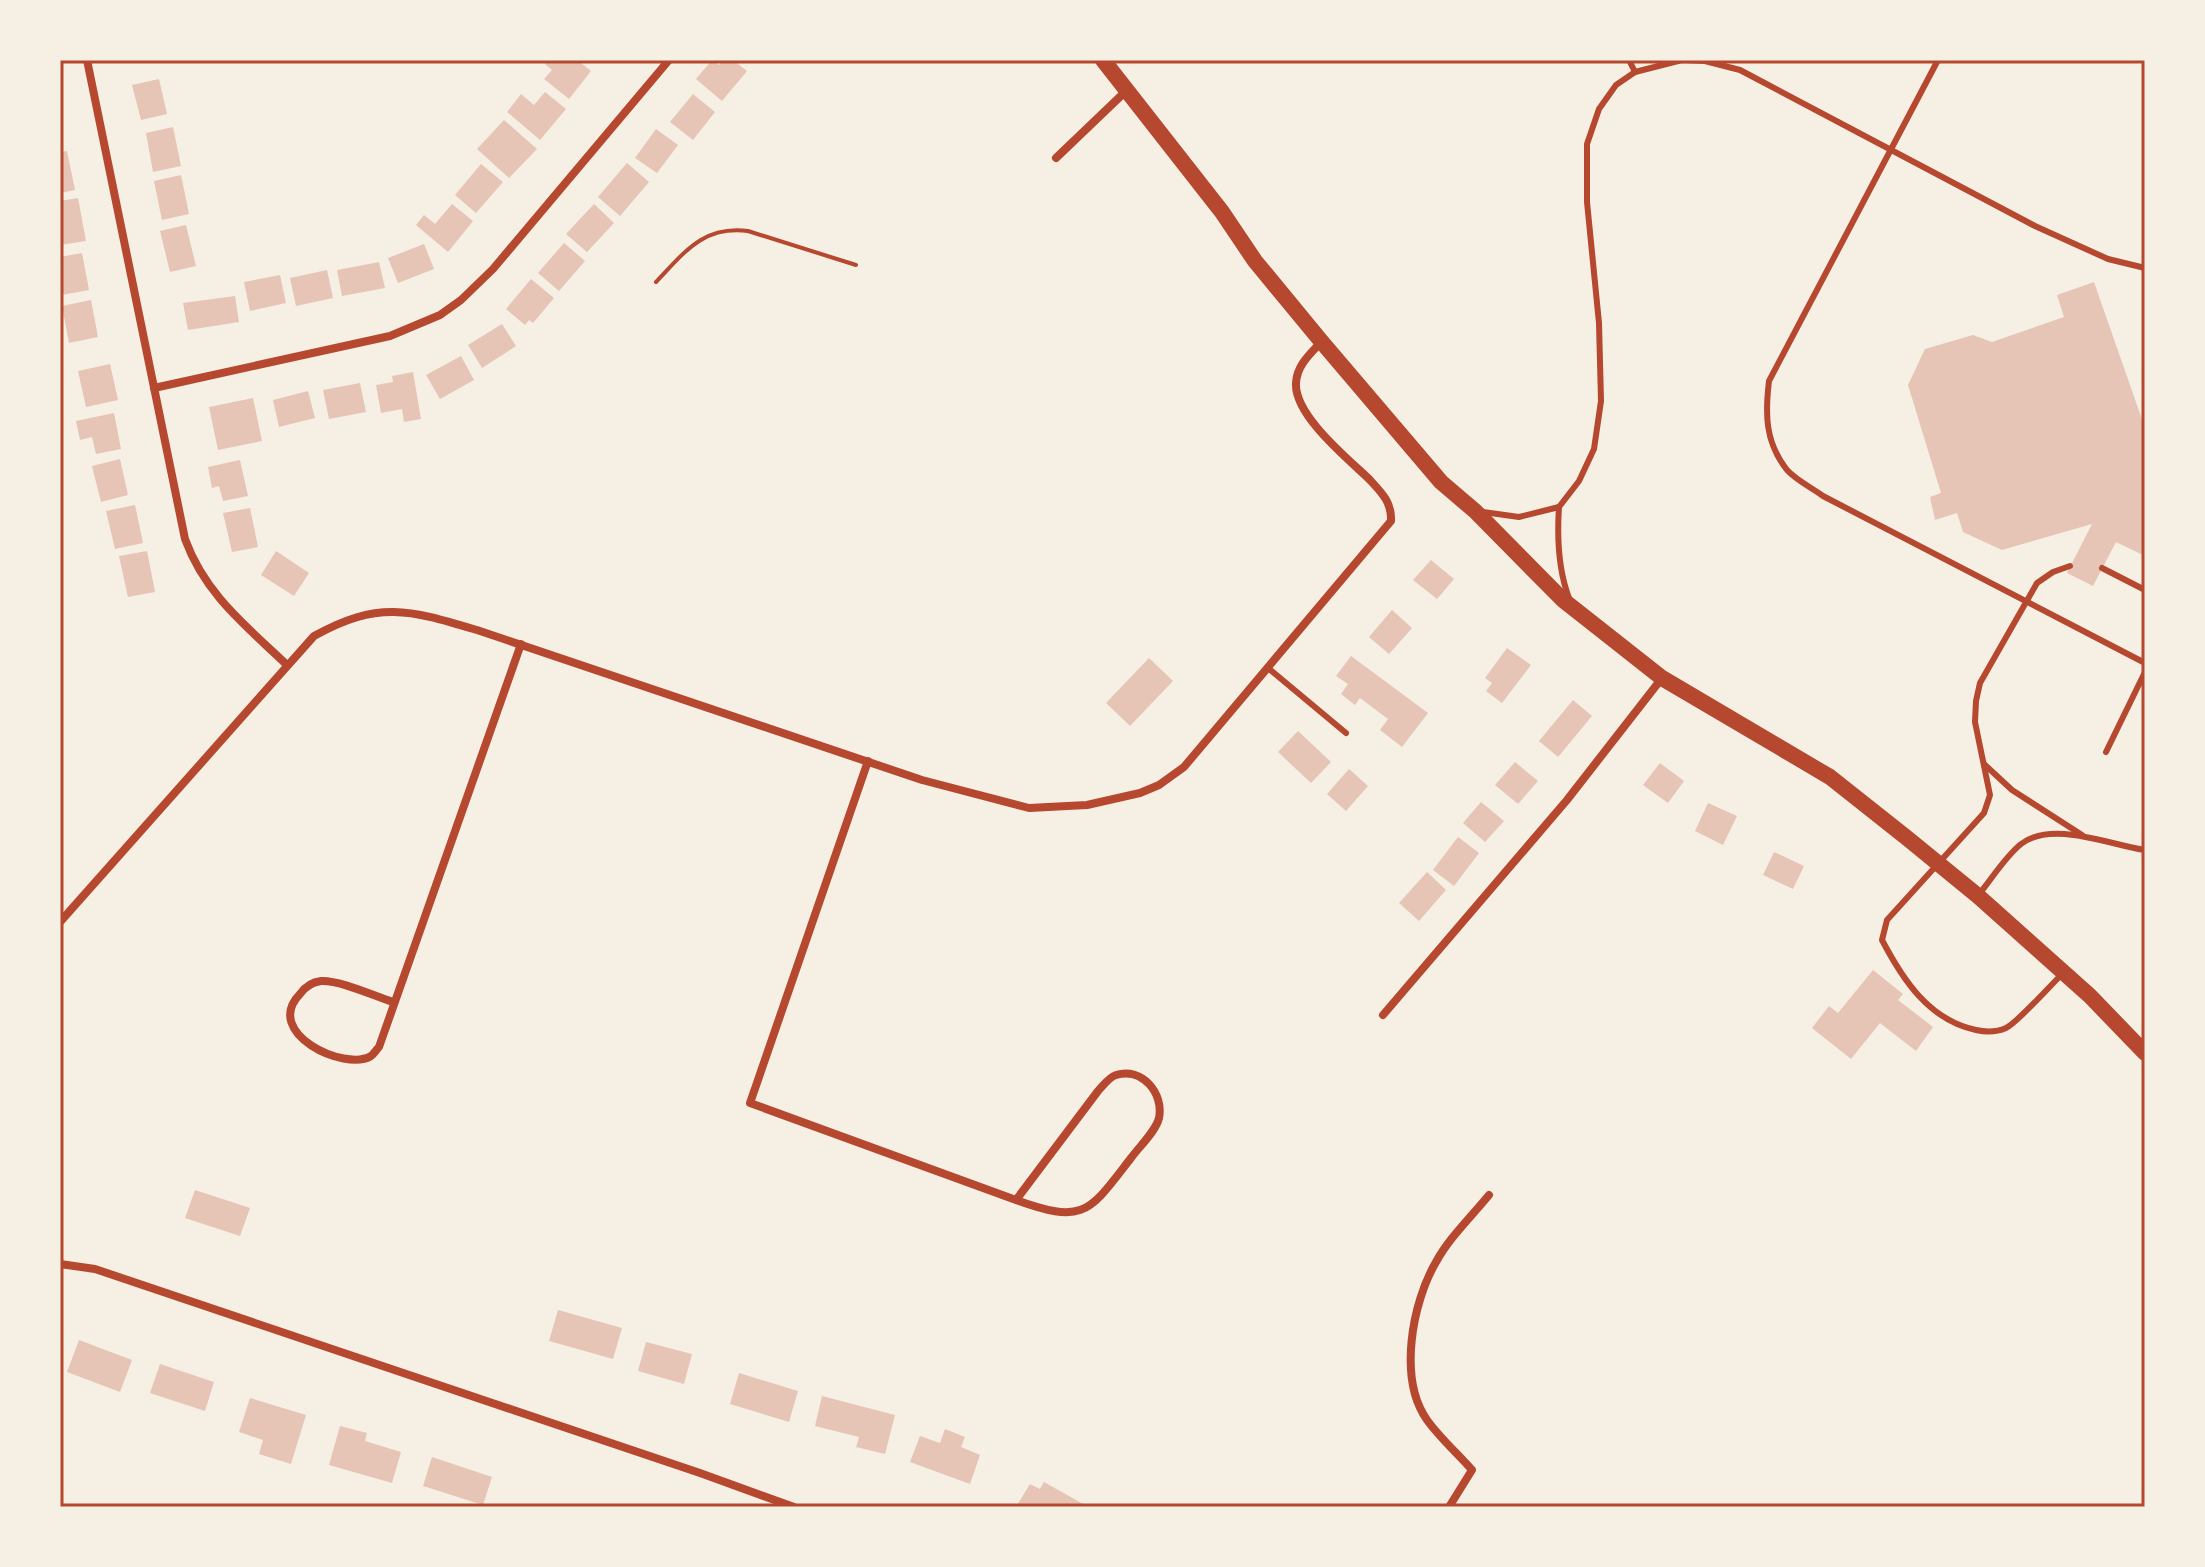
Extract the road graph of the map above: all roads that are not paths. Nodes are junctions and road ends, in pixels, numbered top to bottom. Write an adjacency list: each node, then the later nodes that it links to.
1 (87, 60): 12 (street)
2 (669, 60): 12 (street)
3 (1103, 60): 7 (main road)
4 (1629, 60): 6 (lane)
5 (1938, 60): 8 (lane)
6 (1635, 72): 8 (lane); 13 (lane)
7 (1127, 91): 9 (street); 11 (main road)
8 (1892, 151): 10 (lane); 18 (lane)
9 (1056, 158)
10 (2145, 268)
11 (1321, 341): 14 (main road); 23 (street)
12 (154, 388): 22 (street)
13 (1559, 507): 14 (lane); 19 (lane)
14 (1475, 511): 19 (main road)
15 (2070, 566): 18 (lane)
16 (2102, 568): 17 (lane)
17 (2145, 590)
18 (2025, 601): 21 (lane); 29 (lane)
19 (1572, 607): 25 (main road)
20 (521, 644): 22 (street); 28 (street); 36 (street)
21 (2145, 663)
22 (286, 664): 34 (street)
23 (1268, 668): 26 (lane); 28 (street)
24 (2145, 672): 27 (lane)
25 (1662, 678): 32 (main road); 37 (street)
26 (1346, 733)
27 (2106, 752)
28 (868, 761): 40 (street)
29 (1982, 762): 30 (lane); 32 (lane)
30 (2083, 836): 31 (lane); 33 (lane)
31 (2145, 850)
32 (1938, 863): 33 (main road); 35 (lane)
33 (1978, 896): 35 (main road)
34 (60, 922)
35 (2063, 972): 38 (main road)
36 (393, 1002): 36 (street)
37 (1383, 1015)
38 (2145, 1053)
39 (1489, 1195): 43 (street)
40 (1016, 1200): 40 (street)
41 (60, 1264): 42 (street)
42 (794, 1507)
43 (1449, 1507)

